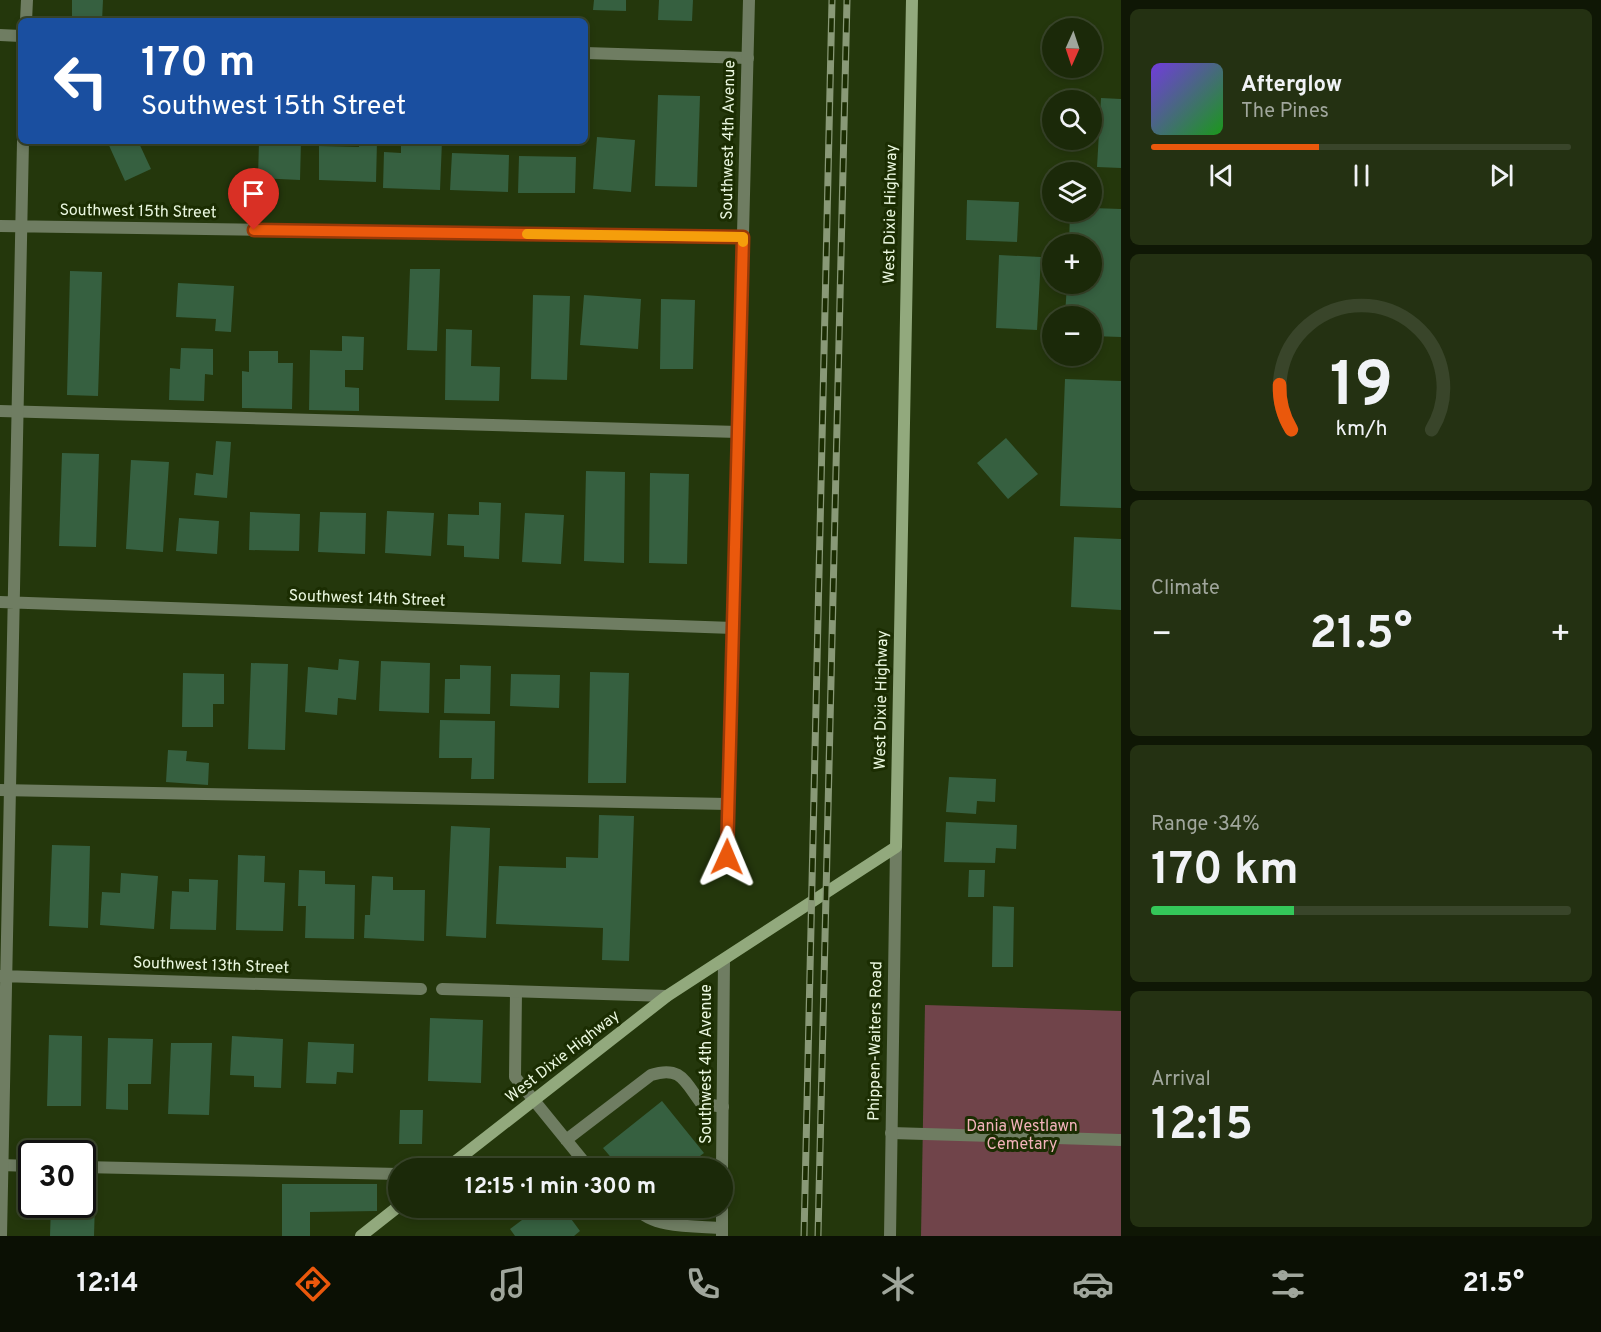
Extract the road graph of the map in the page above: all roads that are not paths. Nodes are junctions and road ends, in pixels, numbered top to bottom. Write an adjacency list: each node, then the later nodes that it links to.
1 (27, 0): 4 (street)
2 (749, 0): 8 (street, Southwest 4th Avenue)
3 (912, 0): 21 (main road, West Dixie Highway)
4 (26, 18)
5 (0, 35): 6 (street)
6 (18, 36)
7 (588, 53): 8 (street)
8 (748, 58): 12 (street, Southwest 4th Avenue)
9 (23, 144): 11 (street)
10 (0, 226): 11 (street, Southwest 15th Street)
11 (21, 227): 12 (street, Southwest 15th Street); 14 (street)
12 (743, 237): 15 (street, Southwest 4th Avenue)
13 (0, 411): 14 (street)
14 (18, 411): 15 (street); 17 (street)
15 (738, 432): 18 (street, Southwest 4th Avenue)
16 (0, 602): 17 (street, Southwest 14th Street)
17 (16, 603): 18 (street, Southwest 14th Street); 19 (street)
18 (733, 628): 20 (street, Southwest 4th Avenue)
19 (6, 790): 20 (street); 24 (street)
20 (728, 804): 22 (street, Southwest 4th Avenue)
21 (896, 847): 23 (main road, West Dixie Highway); 31 (street, Phippen-Waiters Road)
22 (727, 857)
23 (724, 960): 28 (main road, West Dixie Highway); 30 (street, Southwest 4th Avenue)
24 (4, 976): 25 (street, Southwest 13th Street); 37 (street)
25 (421, 989)
26 (442, 989): 27 (street)
27 (516, 992): 28 (street); 29 (street)
28 (667, 996): 29 (main road, West Dixie Highway)
29 (534, 1100): 32 (street); 34 (main road, West Dixie Highway)
30 (723, 1107): 32 (street); 36 (street, Southwest 4th Avenue)
31 (891, 1133): 33 (street); 46 (street, Phippen-Waiters Road)
32 (566, 1140): 35 (street)
33 (1121, 1140)
34 (460, 1158)
35 (581, 1158)
36 (722, 1158)
37 (2, 1165): 38 (street); 44 (street)
38 (18, 1166)
39 (96, 1167): 40 (street)
40 (388, 1174)
41 (388, 1215): 45 (main road)
42 (652, 1218): 43 (street)
43 (722, 1232)
44 (1, 1236)
45 (361, 1236)
46 (890, 1236)

